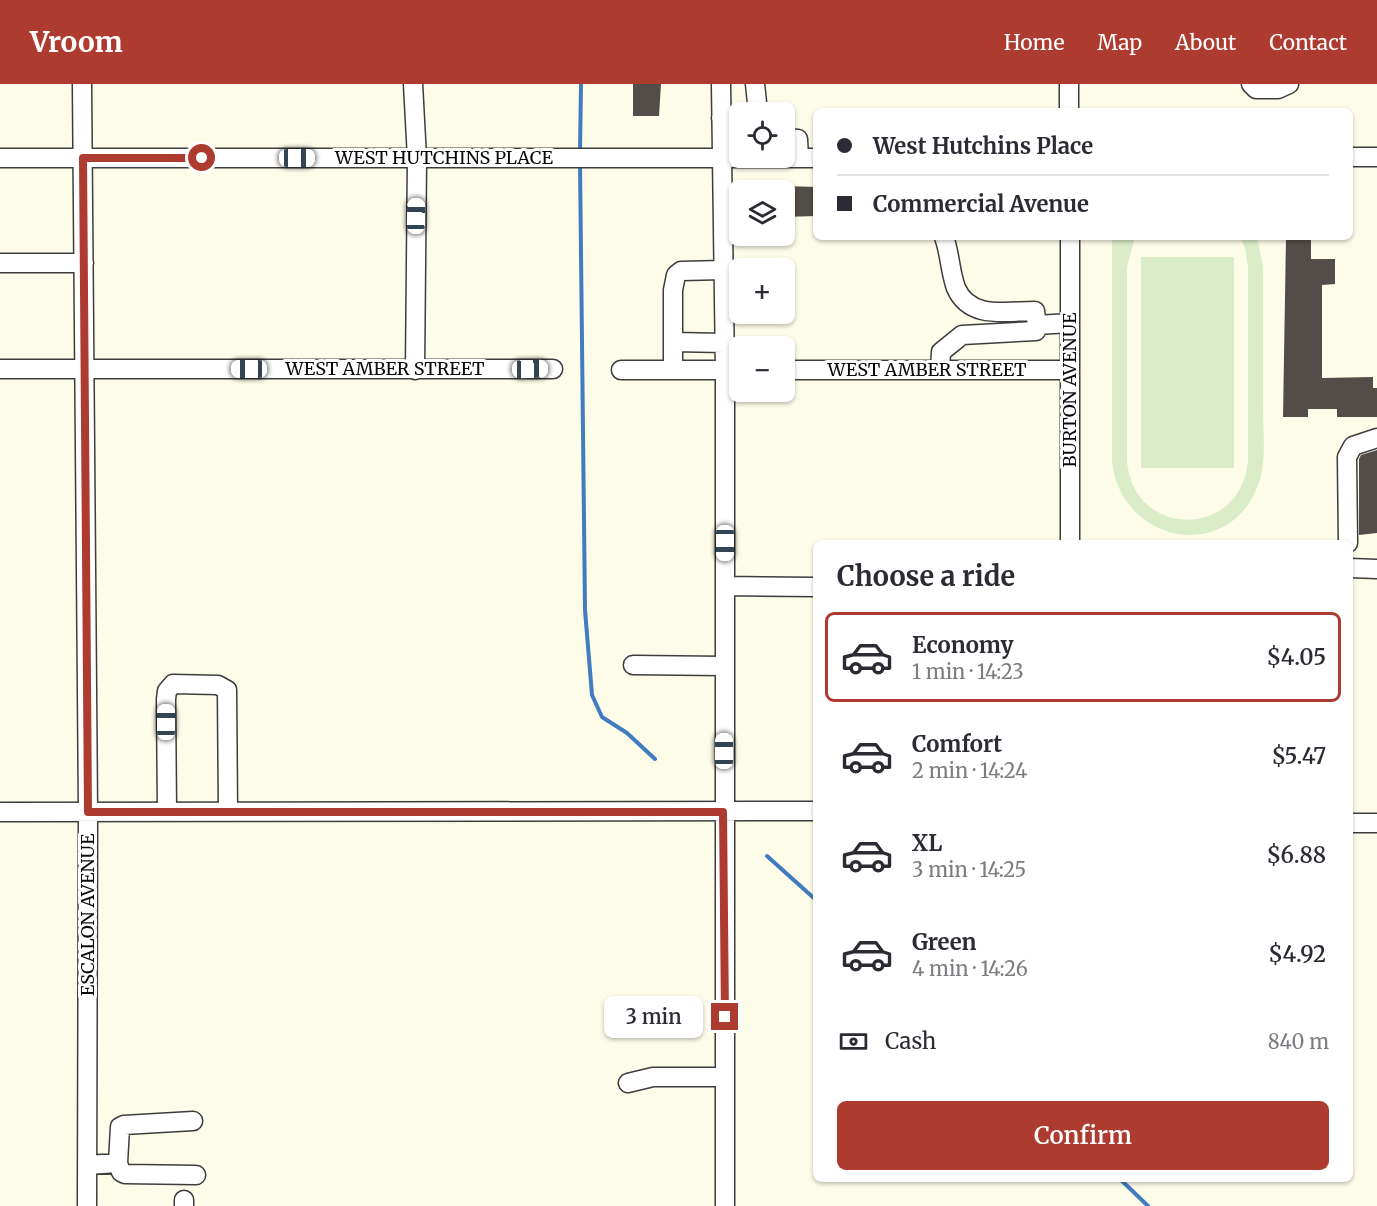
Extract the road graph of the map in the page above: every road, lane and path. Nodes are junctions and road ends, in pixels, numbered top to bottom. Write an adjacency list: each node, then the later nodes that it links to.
1 (82, 84): 16 (street, ESCALON AVENUE)
2 (414, 84): 17 (street)
3 (721, 84): 10 (street)
4 (755, 84): 8 (street)
5 (1069, 84): 9 (street)
6 (1251, 84): 7 (street)
7 (1289, 84)
8 (757, 102)
9 (1069, 108)
10 (721, 118): 11 (street); 18 (street)
11 (729, 118)
12 (795, 139): 20 (street)
13 (1353, 157): 14 (street)
14 (1377, 157)
15 (0, 158): 16 (street, WEST HUTCHINS PLACE)
16 (83, 158): 17 (street, WEST HUTCHINS PLACE); 24 (street, ESCALON AVENUE)
17 (417, 158): 18 (street, WEST HUTCHINS PLACE); 36 (street)
18 (721, 158): 19 (street, WEST HUTCHINS PLACE); 25 (street)
19 (729, 158)
20 (808, 158)
21 (945, 240): 26 (street)
22 (1070, 240): 27 (street, BURTON AVENUE)
23 (0, 263): 24 (street)
24 (84, 263): 33 (street, ESCALON AVENUE)
25 (723, 270): 30 (street); 31 (street)
26 (967, 304): 28 (street); 29 (street)
27 (1070, 323): 28 (street); 42 (street, BURTON AVENUE)
28 (1036, 325): 29 (street)
29 (962, 335): 41 (street)
30 (673, 342): 31 (street); 38 (street)
31 (724, 343): 32 (street)
32 (729, 360)
33 (84, 368): 34 (street, WEST AMBER STREET); 36 (street, WEST AMBER STREET); 54 (street, ESCALON AVENUE)
34 (0, 369)
35 (553, 369): 36 (street, WEST AMBER STREET)
36 (415, 370)
37 (621, 370): 38 (street)
38 (673, 370): 39 (street)
39 (729, 370)
40 (795, 370): 41 (street, WEST AMBER STREET)
41 (940, 370): 42 (street, WEST AMBER STREET)
42 (1070, 370): 45 (street, BURTON AVENUE)
43 (731, 402): 49 (street)
44 (1377, 438): 46 (street)
45 (1070, 540)
46 (1348, 540)
47 (1353, 568): 48 (street)
48 (1377, 569)
49 (725, 586): 50 (street); 52 (street)
50 (813, 587)
51 (633, 665): 52 (street)
52 (724, 666): 57 (street)
53 (0, 812): 54 (street)
54 (88, 812): 55 (street); 65 (street, ESCALON AVENUE)
55 (167, 812): 56 (street); 56 (street)
56 (228, 812): 57 (street)
57 (723, 812): 58 (street); 61 (street)
58 (813, 812)
59 (1353, 823): 60 (street)
60 (1377, 823)
61 (725, 1077): 62 (street); 68 (street)
62 (628, 1083)
63 (193, 1121): 64 (street)
64 (118, 1163): 65 (street); 66 (street)
65 (87, 1165): 67 (street, ESCALON AVENUE)
66 (196, 1174)
67 (87, 1206)
68 (725, 1206)

